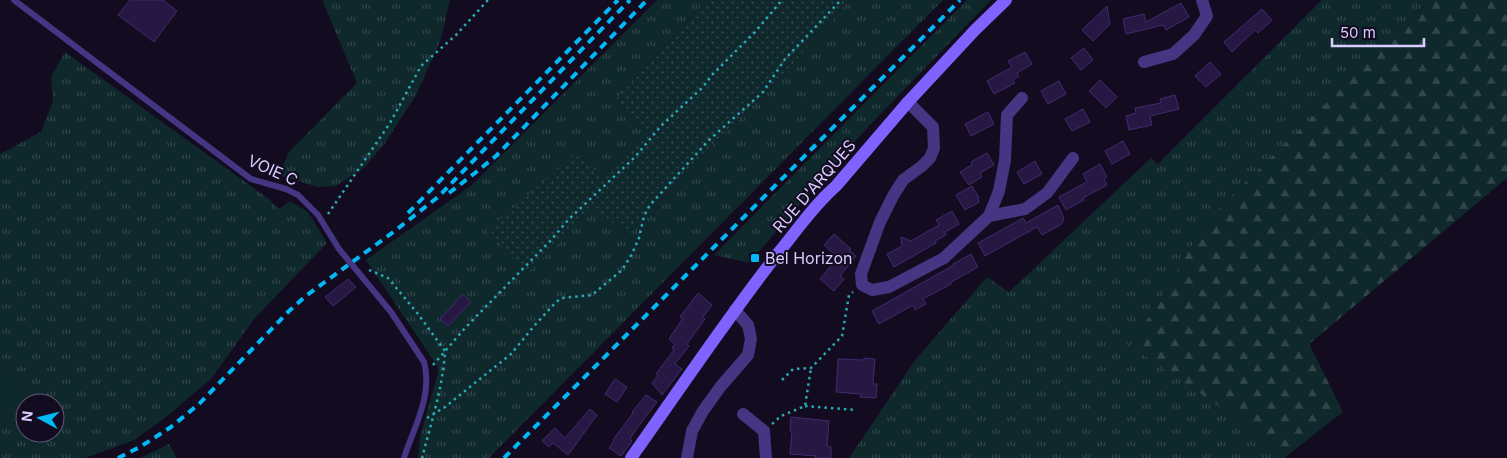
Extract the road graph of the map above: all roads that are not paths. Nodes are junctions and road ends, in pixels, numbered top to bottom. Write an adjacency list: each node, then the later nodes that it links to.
1 (14, 0): 11 (lane, VOIE C)
2 (1006, 0): 6 (main road, RUE D'ARQUES)
3 (1202, 0): 4 (street)
4 (1144, 62)
5 (1022, 98): 8 (street)
6 (908, 102): 8 (street); 9 (main road, RUE D'ARQUES)
7 (1072, 158): 8 (street)
8 (989, 216)
9 (735, 310): 12 (main road, RUE D'ARQUES); 13 (street)
10 (743, 414): 14 (street)
11 (404, 458)
12 (631, 458)
13 (687, 458)
14 (766, 458)

